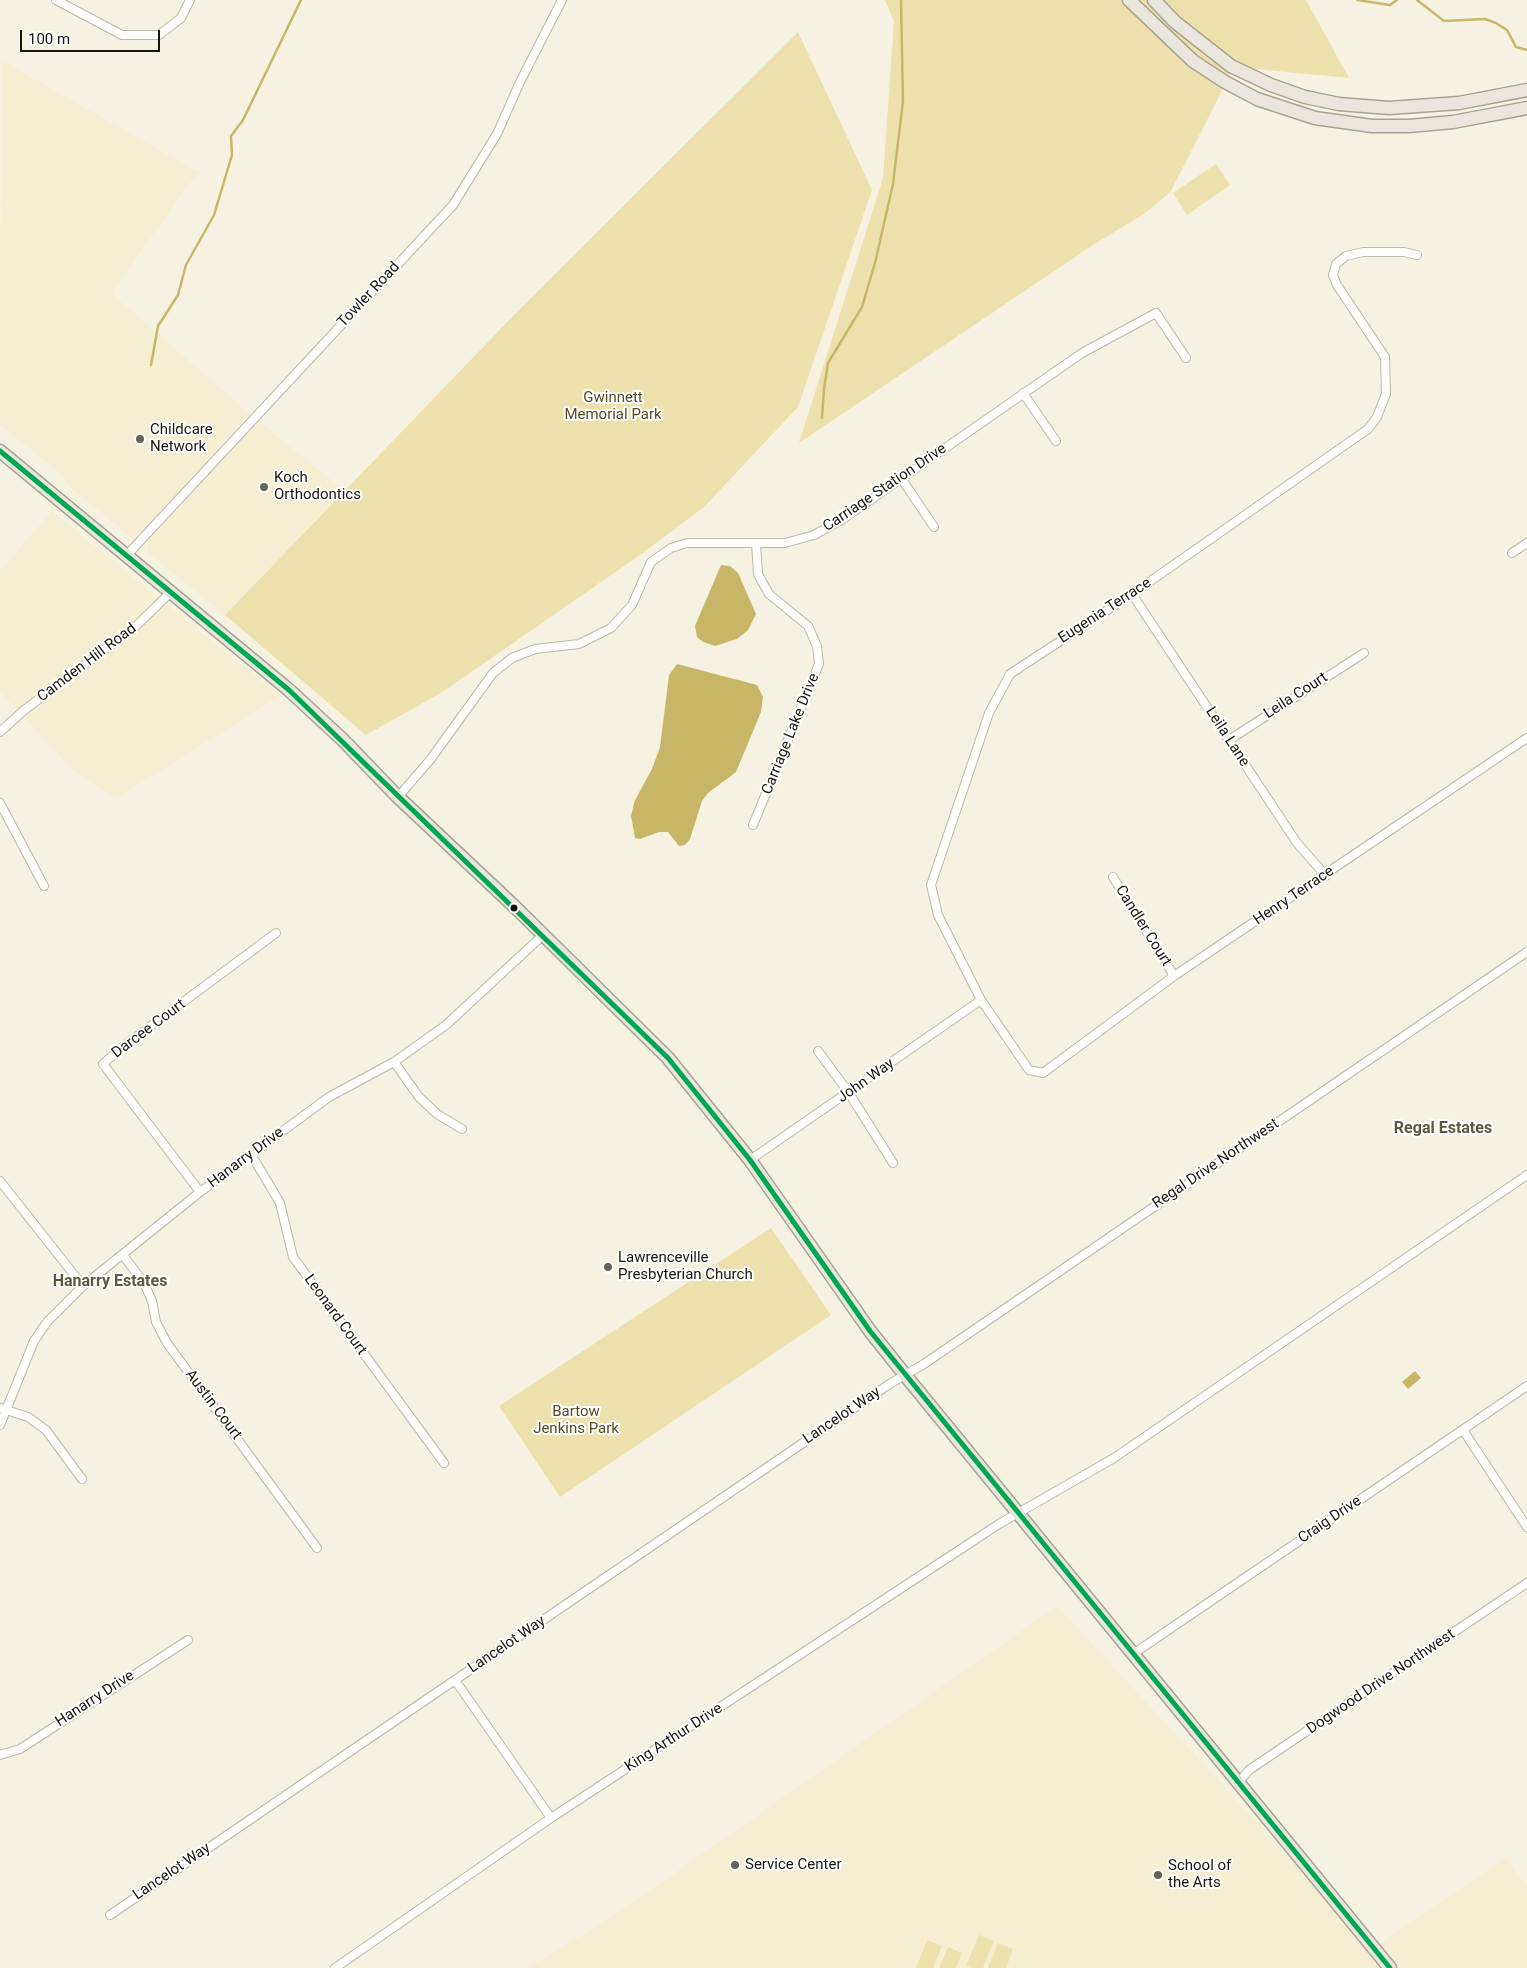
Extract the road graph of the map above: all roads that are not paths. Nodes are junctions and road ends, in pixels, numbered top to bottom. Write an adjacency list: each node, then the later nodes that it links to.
1 (56, 0): 2 (street)
2 (190, 0)
3 (562, 0): 18 (street, Towler Road)
4 (1129, 0): 7 (main road)
5 (1154, 0): 6 (main road)
6 (1527, 90)
7 (1527, 108)
8 (1417, 255): 20 (street, Eugenia Terrace)
9 (1186, 358): 10 (street, Carriage Station Drive)
10 (1023, 394): 11 (street); 13 (street, Carriage Station Drive)
11 (1056, 441)
12 (0, 451): 18 (main road)
13 (901, 478): 14 (street); 15 (street, Carriage Station Drive)
14 (934, 527)
15 (756, 543): 25 (street, Carriage Station Drive); 27 (street, Carriage Lake Drive)
16 (1527, 543): 17 (street)
17 (1512, 553)
18 (127, 555): 19 (main road)
19 (172, 591): 22 (street, Camden Hill Road); 25 (main road)
20 (1132, 594): 24 (street, Leila Lane); 35 (street, Eugenia Terrace)
21 (1364, 653): 24 (street, Leila Court)
22 (0, 732)
23 (1527, 738): 28 (street, Henry Terrace)
24 (1228, 740): 28 (street, Leila Lane)
25 (398, 797): 32 (main road)
26 (0, 803): 30 (street)
27 (753, 825)
28 (1326, 876): 34 (street, Henry Terrace)
29 (1113, 877): 34 (street, Candler Court)
30 (44, 886)
31 (276, 933): 46 (street, Darcee Court)
32 (542, 936): 38 (street, Hanarry Drive); 42 (main road)
33 (1527, 952): 49 (street, Regal Drive Northwest)
34 (1174, 976): 37 (street, Henry Terrace)
35 (981, 1000): 37 (street, Eugenia Terrace); 39 (street, John Way)
36 (818, 1051): 39 (street)
37 (1064, 1057)
38 (394, 1062): 40 (street); 41 (street, Hanarry Drive)
39 (849, 1093): 42 (street, John Way); 43 (street)
40 (462, 1129)
41 (251, 1154): 46 (street, Hanarry Drive); 54 (street, Leonard Court)
42 (750, 1160): 49 (main road)
43 (893, 1163)
44 (1527, 1175): 56 (street)
45 (0, 1181): 48 (street)
46 (200, 1192): 47 (street, Hanarry Drive)
47 (123, 1255): 48 (street, Hanarry Drive); 58 (street, Austin Court)
48 (83, 1286): 51 (street, Hanarry Drive)
49 (905, 1375): 56 (main road); 62 (street, Lancelot Way)
50 (1527, 1386): 53 (street, Craig Drive)
51 (4, 1409): 52 (street, Hanarry Drive); 55 (street)
52 (0, 1425)
53 (1463, 1430): 57 (street); 61 (street, Craig Drive)
54 (444, 1463)
55 (82, 1479)
56 (1016, 1514): 61 (main road); 65 (street, King Arthur Drive)
57 (1527, 1527)
58 (317, 1548)
59 (1527, 1583): 64 (street, Dogwood Drive Northwest)
60 (188, 1640): 63 (street, Hanarry Drive)
61 (1133, 1654): 64 (main road)
62 (455, 1680): 65 (street); 66 (street, Lancelot Way)
63 (0, 1754)
64 (1238, 1783): 68 (main road)
65 (551, 1818): 67 (street, King Arthur Drive)
66 (110, 1915)
67 (335, 1968)
68 (1390, 1968)

